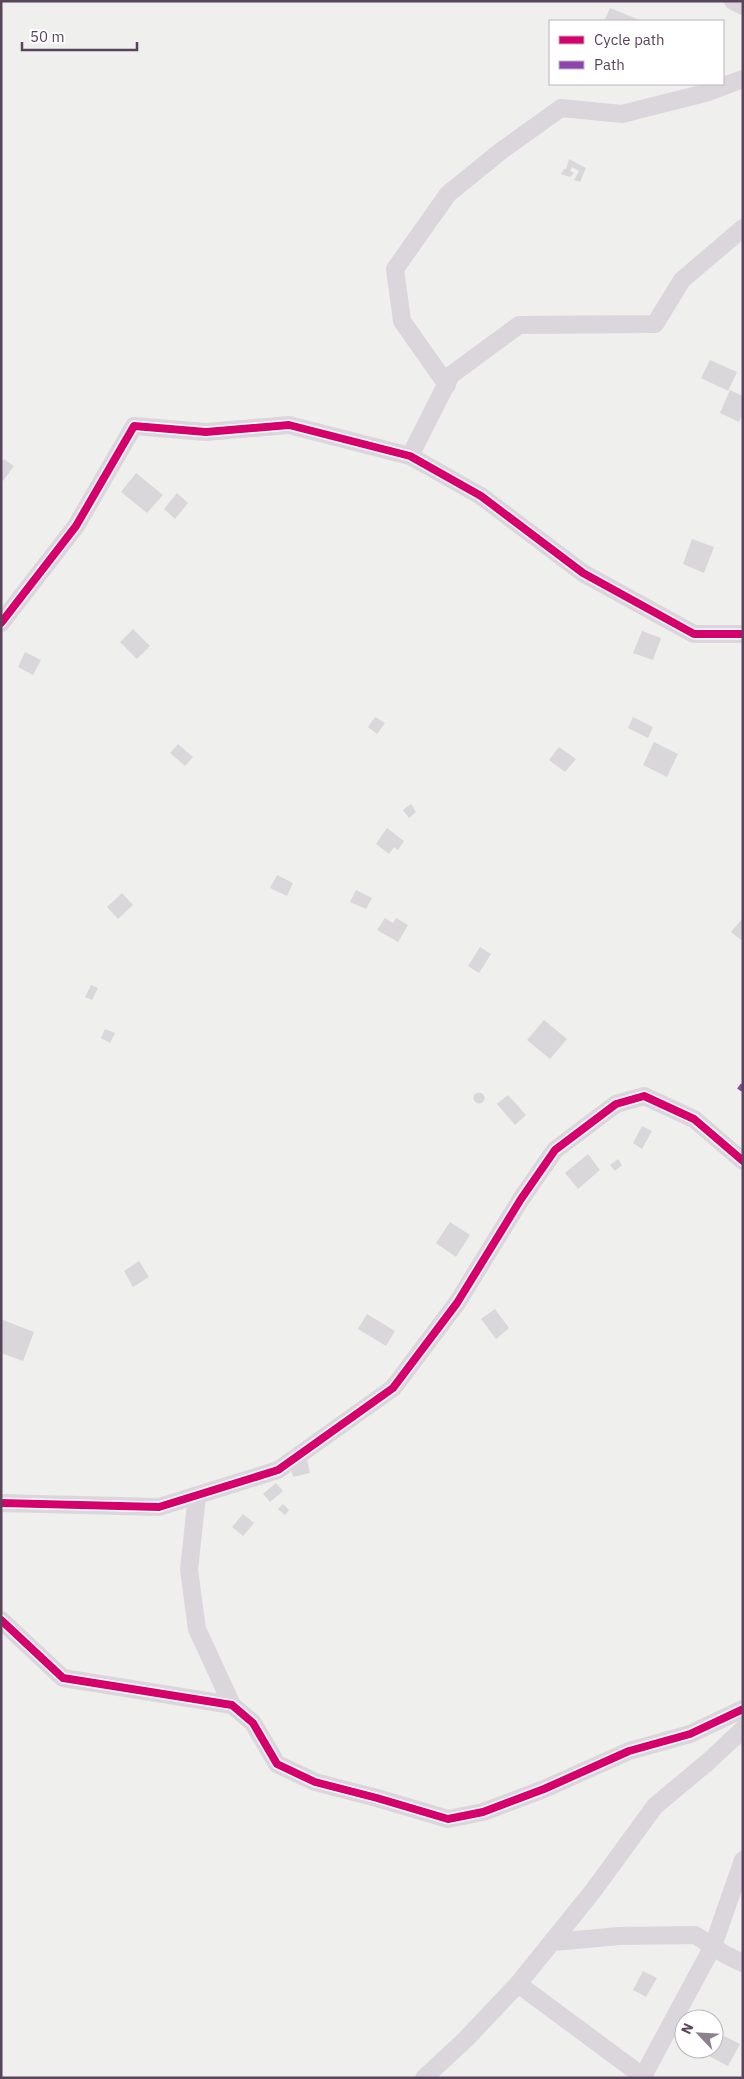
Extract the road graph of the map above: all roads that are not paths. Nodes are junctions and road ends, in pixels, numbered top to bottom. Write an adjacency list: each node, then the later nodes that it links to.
1 (733, 1): 2 (street)
2 (743, 6)
3 (743, 79): 5 (street)
4 (743, 228): 5 (street)
5 (447, 385): 6 (street)
6 (410, 456): 7 (street); 8 (street)
7 (1, 624)
8 (743, 634)
9 (743, 1161): 10 (street)
10 (197, 1495): 11 (street); 13 (street)
11 (1, 1503)
12 (1, 1620): 13 (street)
13 (232, 1705): 14 (street)
14 (743, 1710)
15 (743, 1729): 17 (street)
16 (743, 1860): 18 (street)
17 (554, 1942): 18 (street); 20 (street)
18 (713, 1946): 19 (street); 21 (street)
19 (743, 1963)
20 (518, 1984): 21 (street); 22 (street)
21 (643, 2077)
22 (424, 2078)

